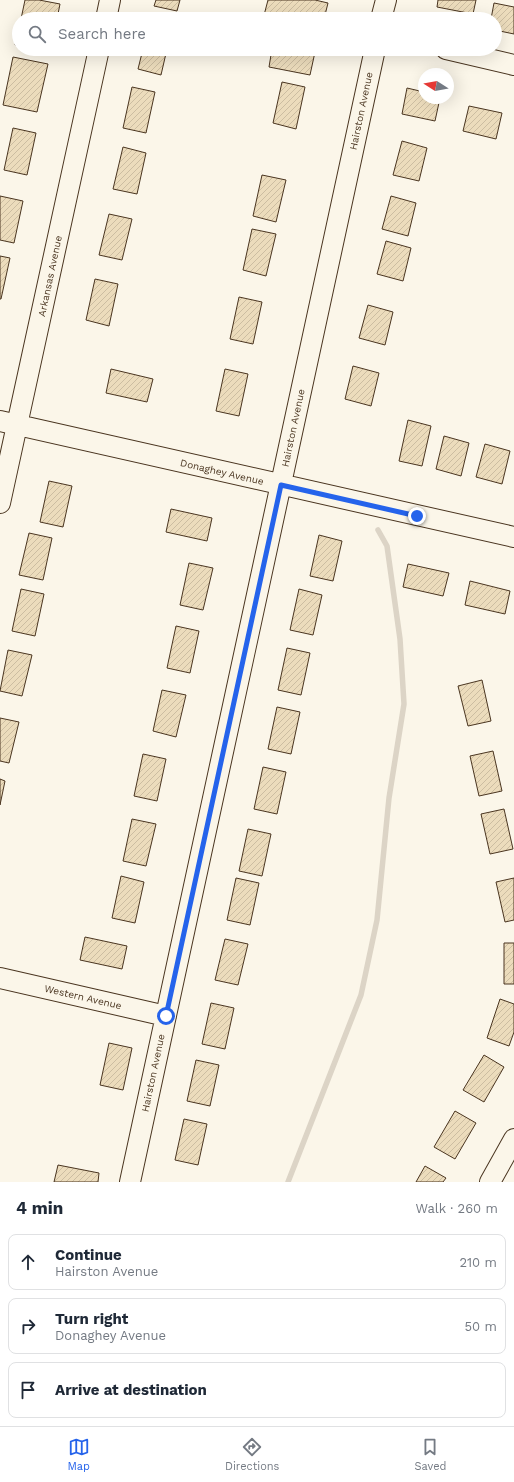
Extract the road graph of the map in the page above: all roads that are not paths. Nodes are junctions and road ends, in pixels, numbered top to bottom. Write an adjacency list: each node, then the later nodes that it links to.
1 (110, 0): 3 (street)
2 (386, 0): 4 (street)
3 (107, 12)
4 (383, 12)
5 (97, 56): 9 (street, Arkansas Avenue)
6 (373, 56): 10 (street, Hairston Avenue)
7 (476, 56): 8 (street)
8 (514, 65)
9 (9, 422): 10 (street, Donaghey Avenue); 11 (street, Arkansas Avenue)
10 (281, 485): 12 (street, Donaghey Avenue); 14 (street, Hairston Avenue)
11 (0, 503)
12 (514, 537)
13 (0, 978): 14 (street, Western Avenue)
14 (166, 1016): 16 (street, Hairston Avenue)
15 (514, 1139): 17 (street)
16 (130, 1182)
17 (490, 1182)

